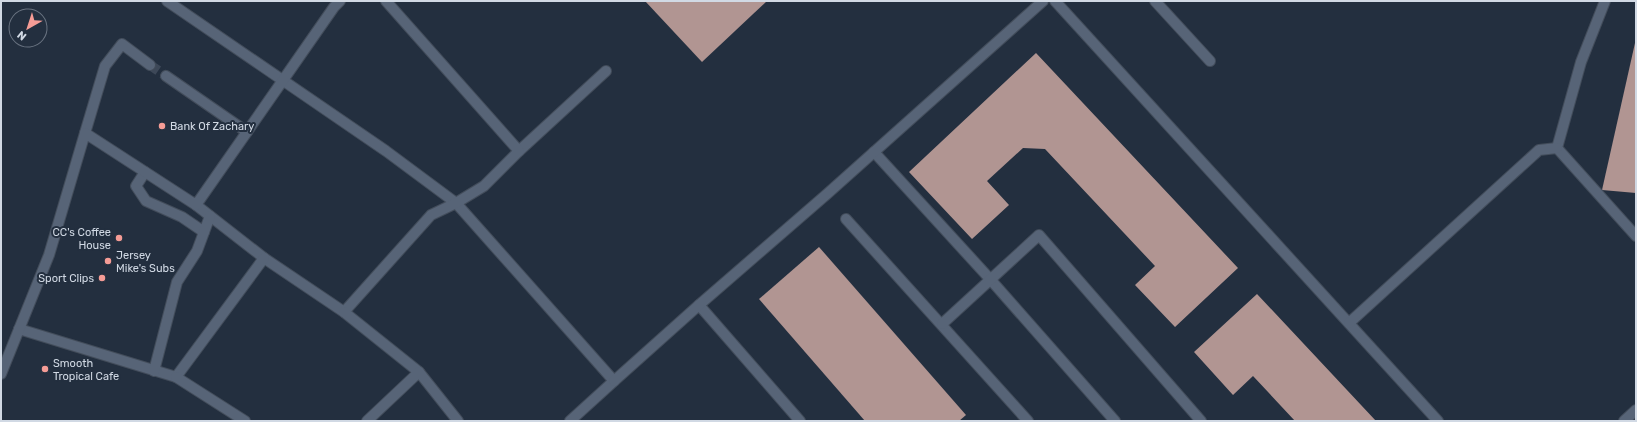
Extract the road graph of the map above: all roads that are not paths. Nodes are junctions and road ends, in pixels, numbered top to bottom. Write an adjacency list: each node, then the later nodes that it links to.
1 (167, 1): 12 (lane)
2 (386, 1): 16 (lane)
3 (1043, 1): 17 (lane)
4 (1055, 1): 29 (lane)
5 (1155, 1): 8 (lane)
6 (1605, 1): 15 (lane)
7 (334, 3): 12 (lane)
8 (1210, 61)
9 (150, 65): 14 (lane)
10 (606, 71): 16 (lane)
11 (166, 76): 13 (lane)
12 (283, 80): 13 (lane); 19 (lane)
13 (247, 132): 20 (lane)
14 (85, 133): 18 (lane); 31 (lane)
15 (1557, 148): 24 (lane); 29 (lane)
16 (519, 151): 19 (lane)
17 (874, 152): 26 (lane); 27 (lane)
18 (145, 172): 20 (lane); 23 (lane)
19 (456, 203): 28 (lane); 36 (lane)
20 (196, 205): 21 (lane)
21 (210, 216): 23 (lane); 25 (lane)
22 (846, 219): 30 (lane)
23 (204, 232): 32 (lane)
24 (1636, 236)
25 (264, 258): 28 (lane); 35 (lane)
26 (990, 279): 30 (lane); 44 (lane); 45 (lane)
27 (698, 305): 36 (lane); 42 (lane)
28 (344, 312): 33 (lane)
29 (1348, 323): 46 (lane)
30 (942, 324): 43 (lane)
31 (19, 329): 32 (lane); 34 (lane)
32 (154, 371): 35 (lane)
33 (419, 372): 39 (lane); 40 (lane)
34 (1, 374)
35 (176, 377): 38 (lane)
36 (614, 381): 41 (lane)
37 (1636, 410): 47 (lane)
38 (245, 421)
39 (367, 421)
40 (458, 421)
41 (570, 421)
42 (800, 421)
43 (1028, 421)
44 (1115, 421)
45 (1201, 421)
46 (1438, 421)
47 (1624, 421)

